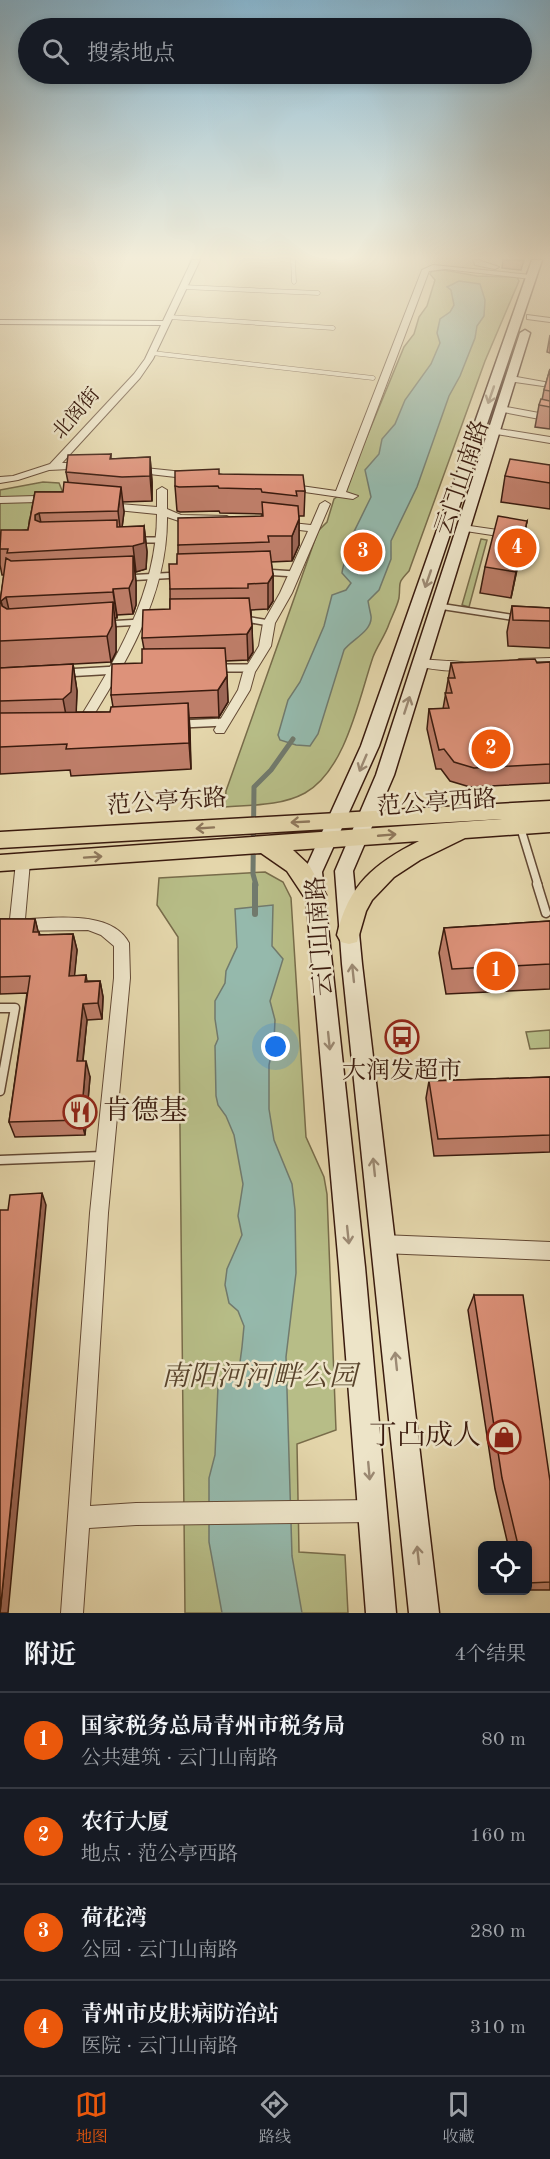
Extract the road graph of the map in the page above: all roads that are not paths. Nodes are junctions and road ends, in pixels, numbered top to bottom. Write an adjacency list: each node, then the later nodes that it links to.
1 (161, 335): 5 (street, 北阁街)
2 (401, 335): 20 (street)
3 (511, 335): 29 (main road, 云门山南路, one-way to 29)
4 (524, 335): 7 (main road, 云门山南路)
5 (152, 353): 6 (lane); 13 (street, 北阁街)
6 (373, 378)
7 (511, 379): 8 (street); 9 (main road, 云门山南路)
8 (548, 385)
9 (501, 409): 10 (street); 11 (main road, 云门山南路)
10 (550, 418)
11 (493, 431): 12 (street); 31 (main road, 云门山南路)
12 (550, 440)
13 (53, 467): 14 (street); 17 (street)
14 (94, 467)
15 (130, 469): 16 (street)
16 (209, 478)
17 (0, 480)
18 (276, 486): 20 (street)
19 (162, 490): 26 (street)
20 (340, 494): 21 (street)
21 (353, 496)
22 (0, 500): 23 (street)
23 (63, 504)
24 (324, 504): 36 (street)
25 (97, 505): 26 (street)
26 (163, 511): 27 (street); 33 (street)
27 (235, 519)
28 (273, 524): 30 (street)
29 (446, 525): 31 (main road); 62 (main road, 云门山南路, one-way to 62)
30 (314, 528)
31 (463, 528): 32 (street); 40 (main road, 云门山南路)
32 (516, 536)
33 (161, 540): 34 (lane); 38 (street)
34 (126, 541)
35 (258, 572): 36 (lane)
36 (295, 573): 44 (street)
37 (186, 575): 38 (lane)
38 (154, 577): 39 (lane); 43 (street)
39 (119, 578)
40 (439, 606): 42 (lane); 47 (main road, 云门山南路)
41 (236, 619): 44 (lane)
42 (526, 620)
43 (144, 622): 45 (lane); 52 (street)
44 (269, 623): 50 (street)
45 (105, 624)
46 (550, 662): 48 (street)
47 (421, 663): 49 (street); 60 (main road, 云门山南路, one-way to 47)
48 (504, 664)
49 (481, 665)
50 (252, 668): 51 (lane); 55 (street)
51 (206, 669)
52 (121, 670): 53 (lane); 56 (street)
53 (58, 674)
54 (179, 725): 55 (lane)
55 (223, 726)
56 (82, 728)
57 (550, 809): 60 (main road, 范公亭西路)
58 (550, 824): 59 (main road, 范公亭西路)
59 (520, 826): 61 (main road, 范公亭西路); 68 (lane)
60 (362, 828): 61 (main road, 范公亭西路, one-way to 61); 62 (main road, 范公亭西路); 70 (main road, 云门山南路)
61 (477, 829): 70 (main road)
62 (333, 830): 63 (main road, 范公亭东路); 67 (main road, 云门山南路)
63 (264, 834): 64 (main road, 范公亭东路, one-way to 64); 65 (main road, 范公亭东路, one-way to 63); 67 (main road)
64 (0, 840)
65 (29, 862): 66 (main road, 范公亭东路); 69 (street)
66 (0, 863)
67 (315, 895): 77 (main road, 云门山南路, one-way to 77)
68 (546, 913)
69 (9, 924): 73 (street)
70 (349, 935): 75 (main road, 云门山南路, one-way to 70)
71 (0, 1008): 72 (lane)
72 (0, 1086)
73 (104, 1156): 74 (lane); 78 (street)
74 (0, 1160)
75 (382, 1244): 76 (street); 81 (main road, 云门山南路, one-way to 75)
76 (550, 1251)
77 (373, 1511): 78 (street); 80 (main road, 云门山南路)
78 (79, 1518): 79 (street)
79 (72, 1613)
80 (381, 1613)
81 (424, 1613)

